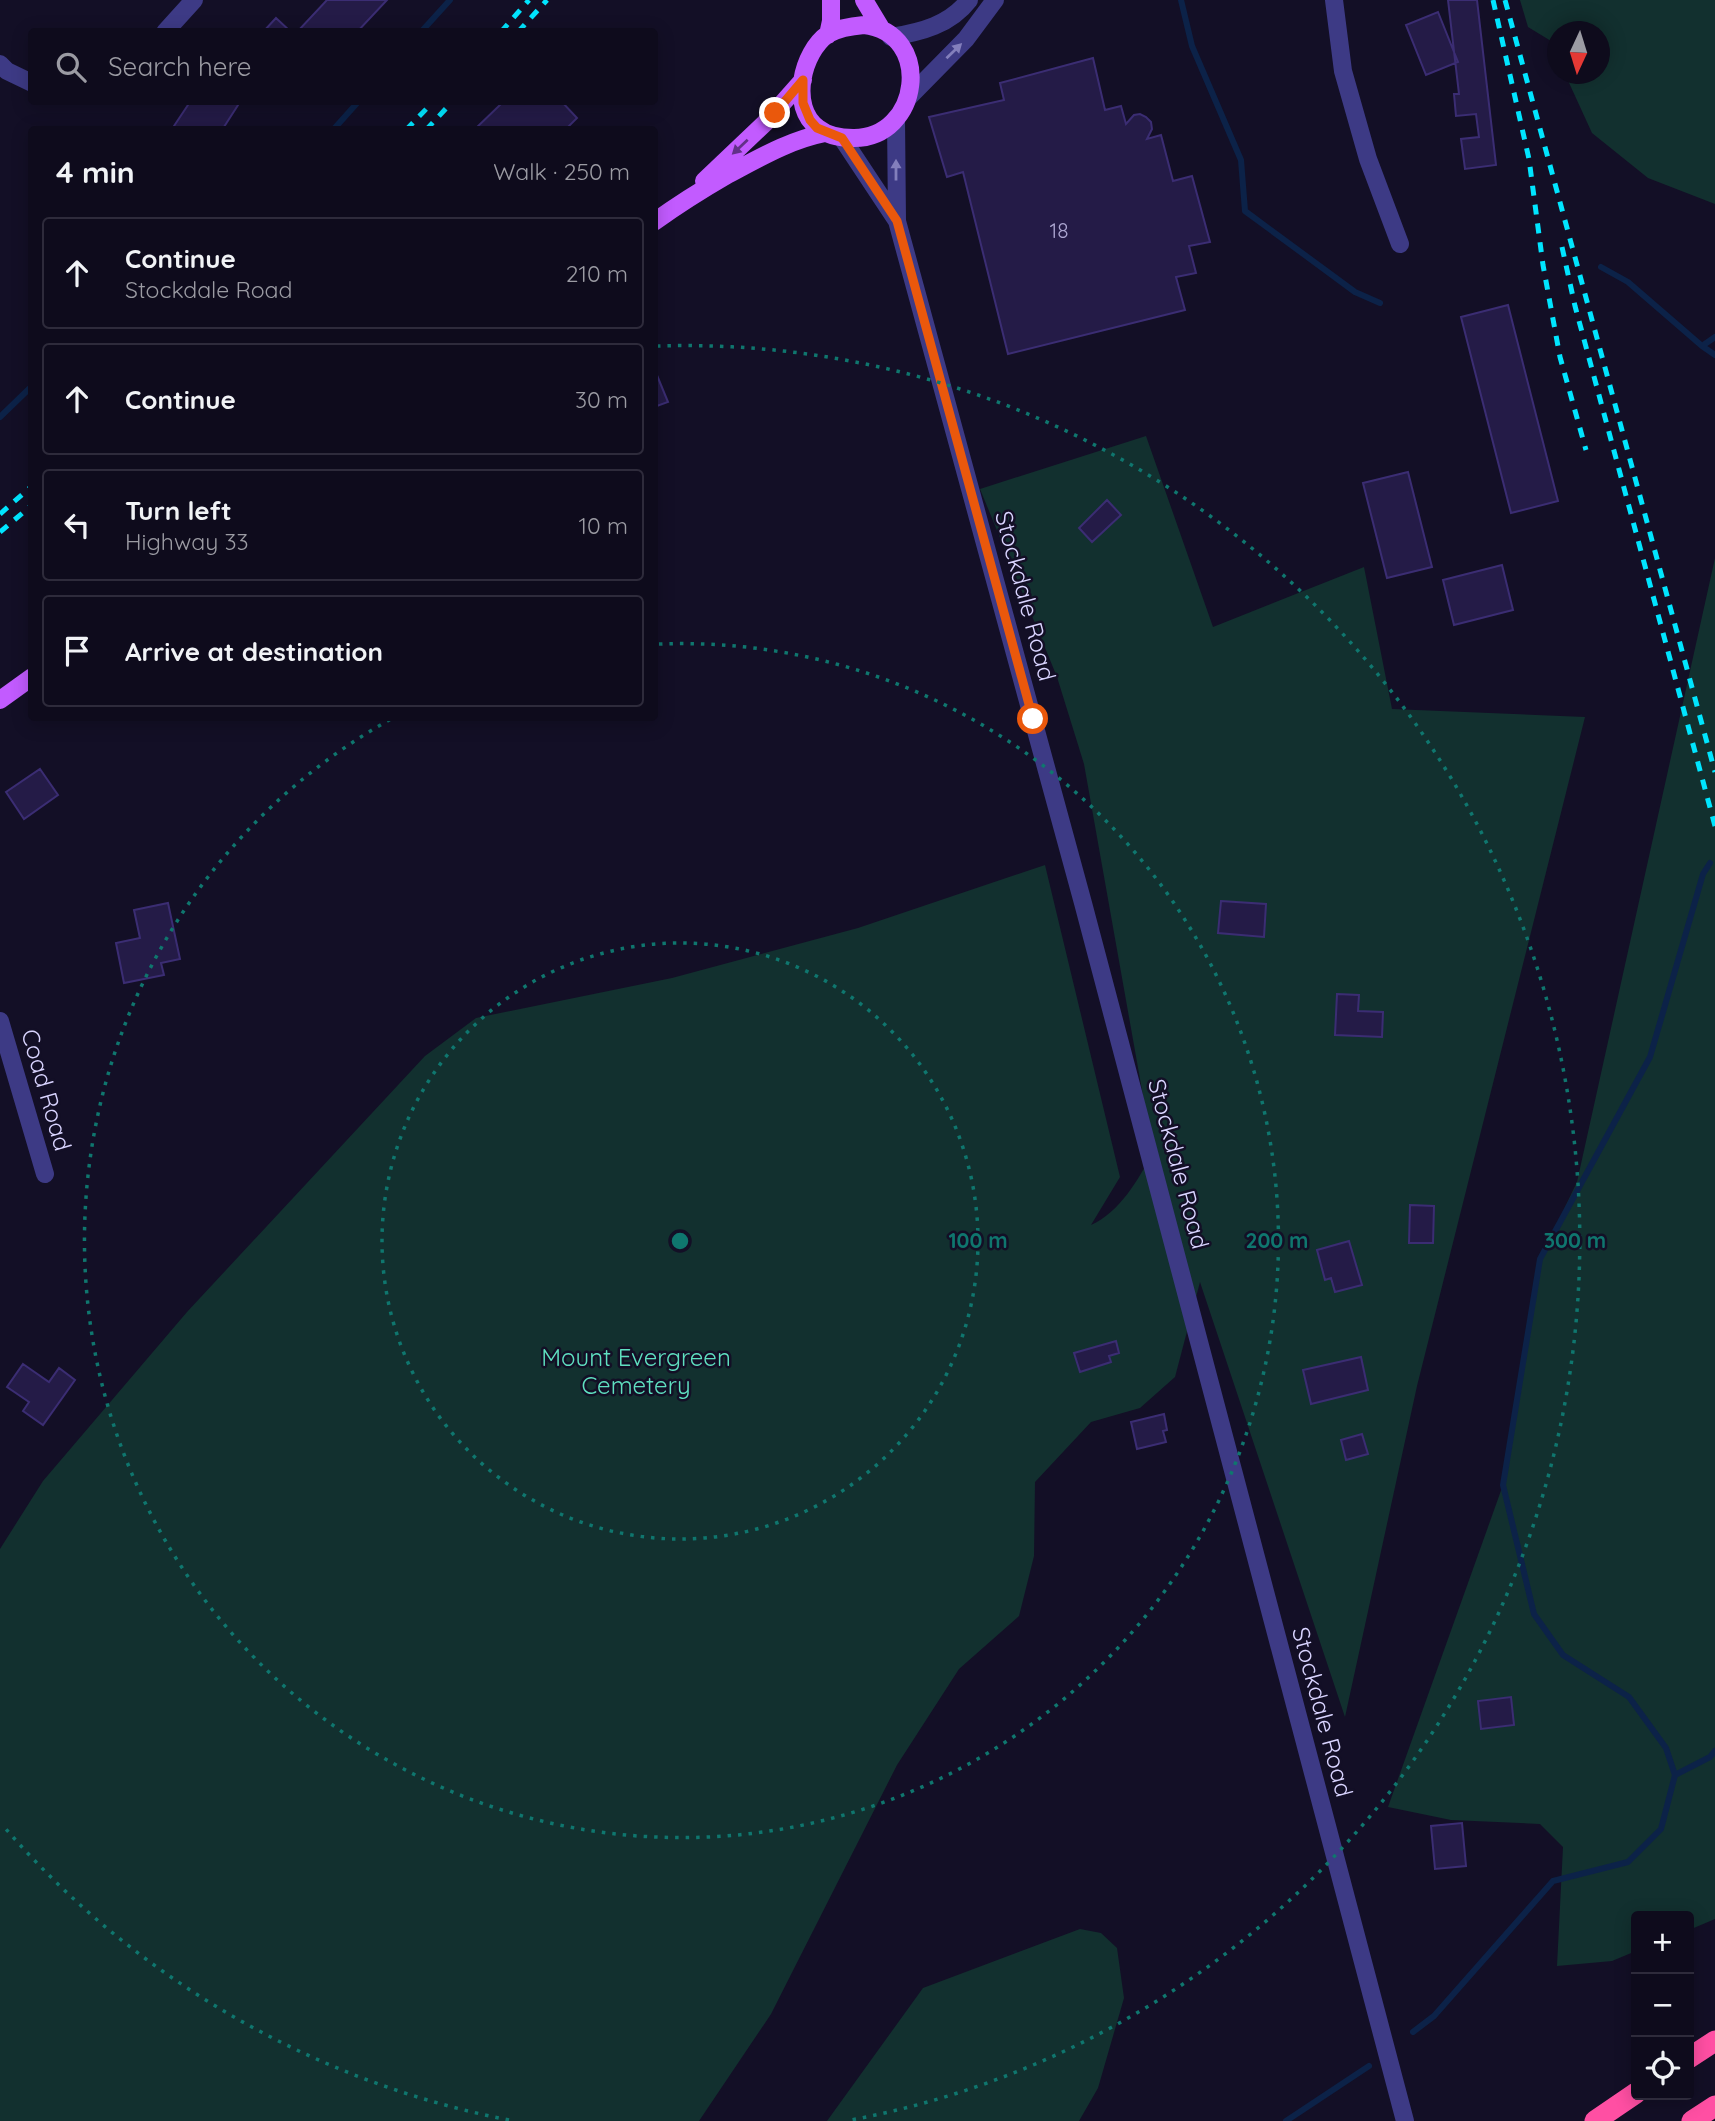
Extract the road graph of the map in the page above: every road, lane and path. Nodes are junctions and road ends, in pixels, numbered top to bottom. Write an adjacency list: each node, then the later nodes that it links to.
1 (194, 0): 7 (street)
2 (831, 0): 9 (main road)
3 (864, 0): 8 (main road)
4 (969, 0): 8 (street)
5 (995, 0): 13 (street, one-way to 5)
6 (1334, 0): 19 (street)
7 (168, 28)
8 (887, 33): 9 (main road); 13 (main road)
9 (828, 34): 11 (main road)
10 (0, 64): 12 (street)
11 (803, 80): 15 (main road); 16 (main road, one-way to 16)
12 (28, 81)
13 (908, 97): 14 (main road)
14 (896, 119): 15 (main road); 18 (street, Stockdale Road, one-way to 14)
15 (834, 135): 16 (main road); 18 (street, Stockdale Road)
16 (683, 201): 17 (main road)
17 (658, 219)
18 (897, 221): 28 (street, Stockdale Road)
19 (1400, 244)
20 (28, 680): 21 (main road)
21 (0, 701)
22 (0, 1021): 23 (street, Coad Road)
23 (45, 1174)
24 (1715, 2040): 25 (highway)
25 (1694, 2055)
26 (1631, 2096): 29 (highway)
27 (1715, 2106): 30 (highway)
28 (1405, 2121)
29 (1595, 2121)
30 (1692, 2121)

